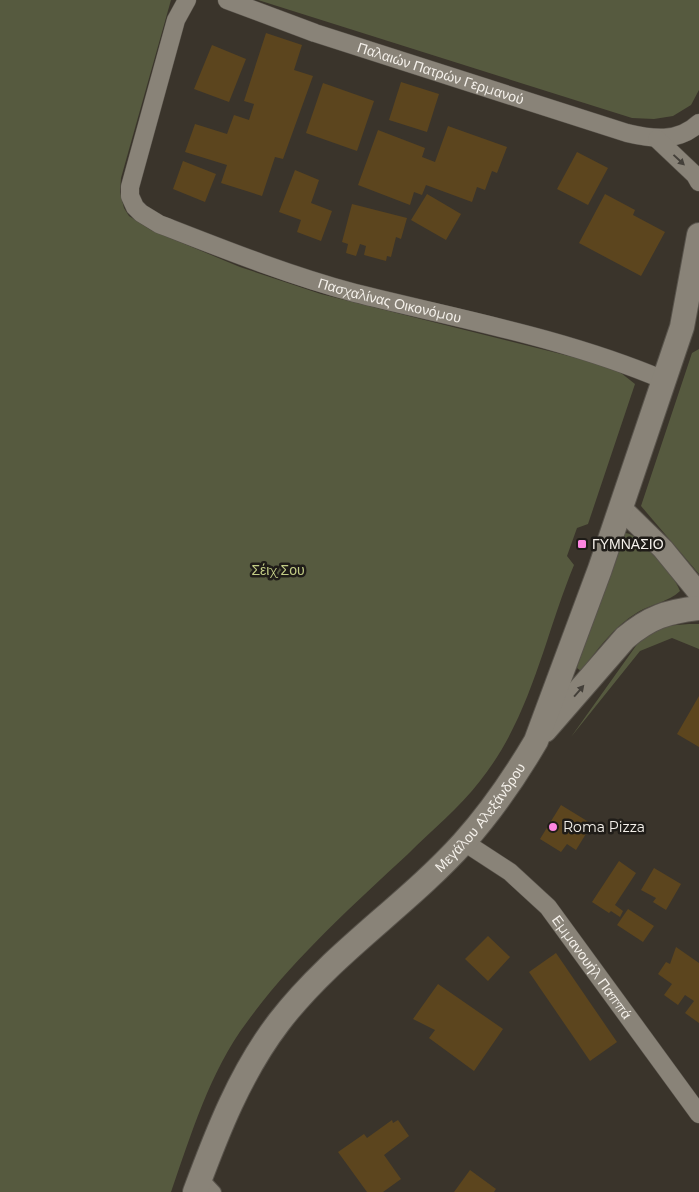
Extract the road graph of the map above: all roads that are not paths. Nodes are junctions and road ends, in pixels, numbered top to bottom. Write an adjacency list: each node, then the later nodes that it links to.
1 (187, 0): 8 (street, Πασχαλίνας Οικονόμου)
2 (227, 0): 4 (street, Παλαιών Πατρών Γερμανού)
3 (699, 123): 4 (street)
4 (657, 139): 5 (street, one-way to 5)
5 (699, 182)
6 (699, 235): 7 (main road, Μεγάλου Αλεξάνδρου)
7 (691, 326): 8 (main road, Μεγάλου Αλεξάνδρου)
8 (664, 380): 9 (main road, Μεγάλου Αλεξάνδρου)
9 (621, 508): 10 (street); 12 (main road, Μεγάλου Αλεξάνδρου)
10 (699, 593)
11 (699, 608): 12 (main road, one-way to 11)
12 (536, 741): 13 (main road, Μεγάλου Αλεξάνδρου)
13 (464, 842): 14 (street, Εμμανουήλ Παππά); 15 (main road, Μεγάλου Αλεξάνδρου)
14 (699, 1114)
15 (203, 1187)

